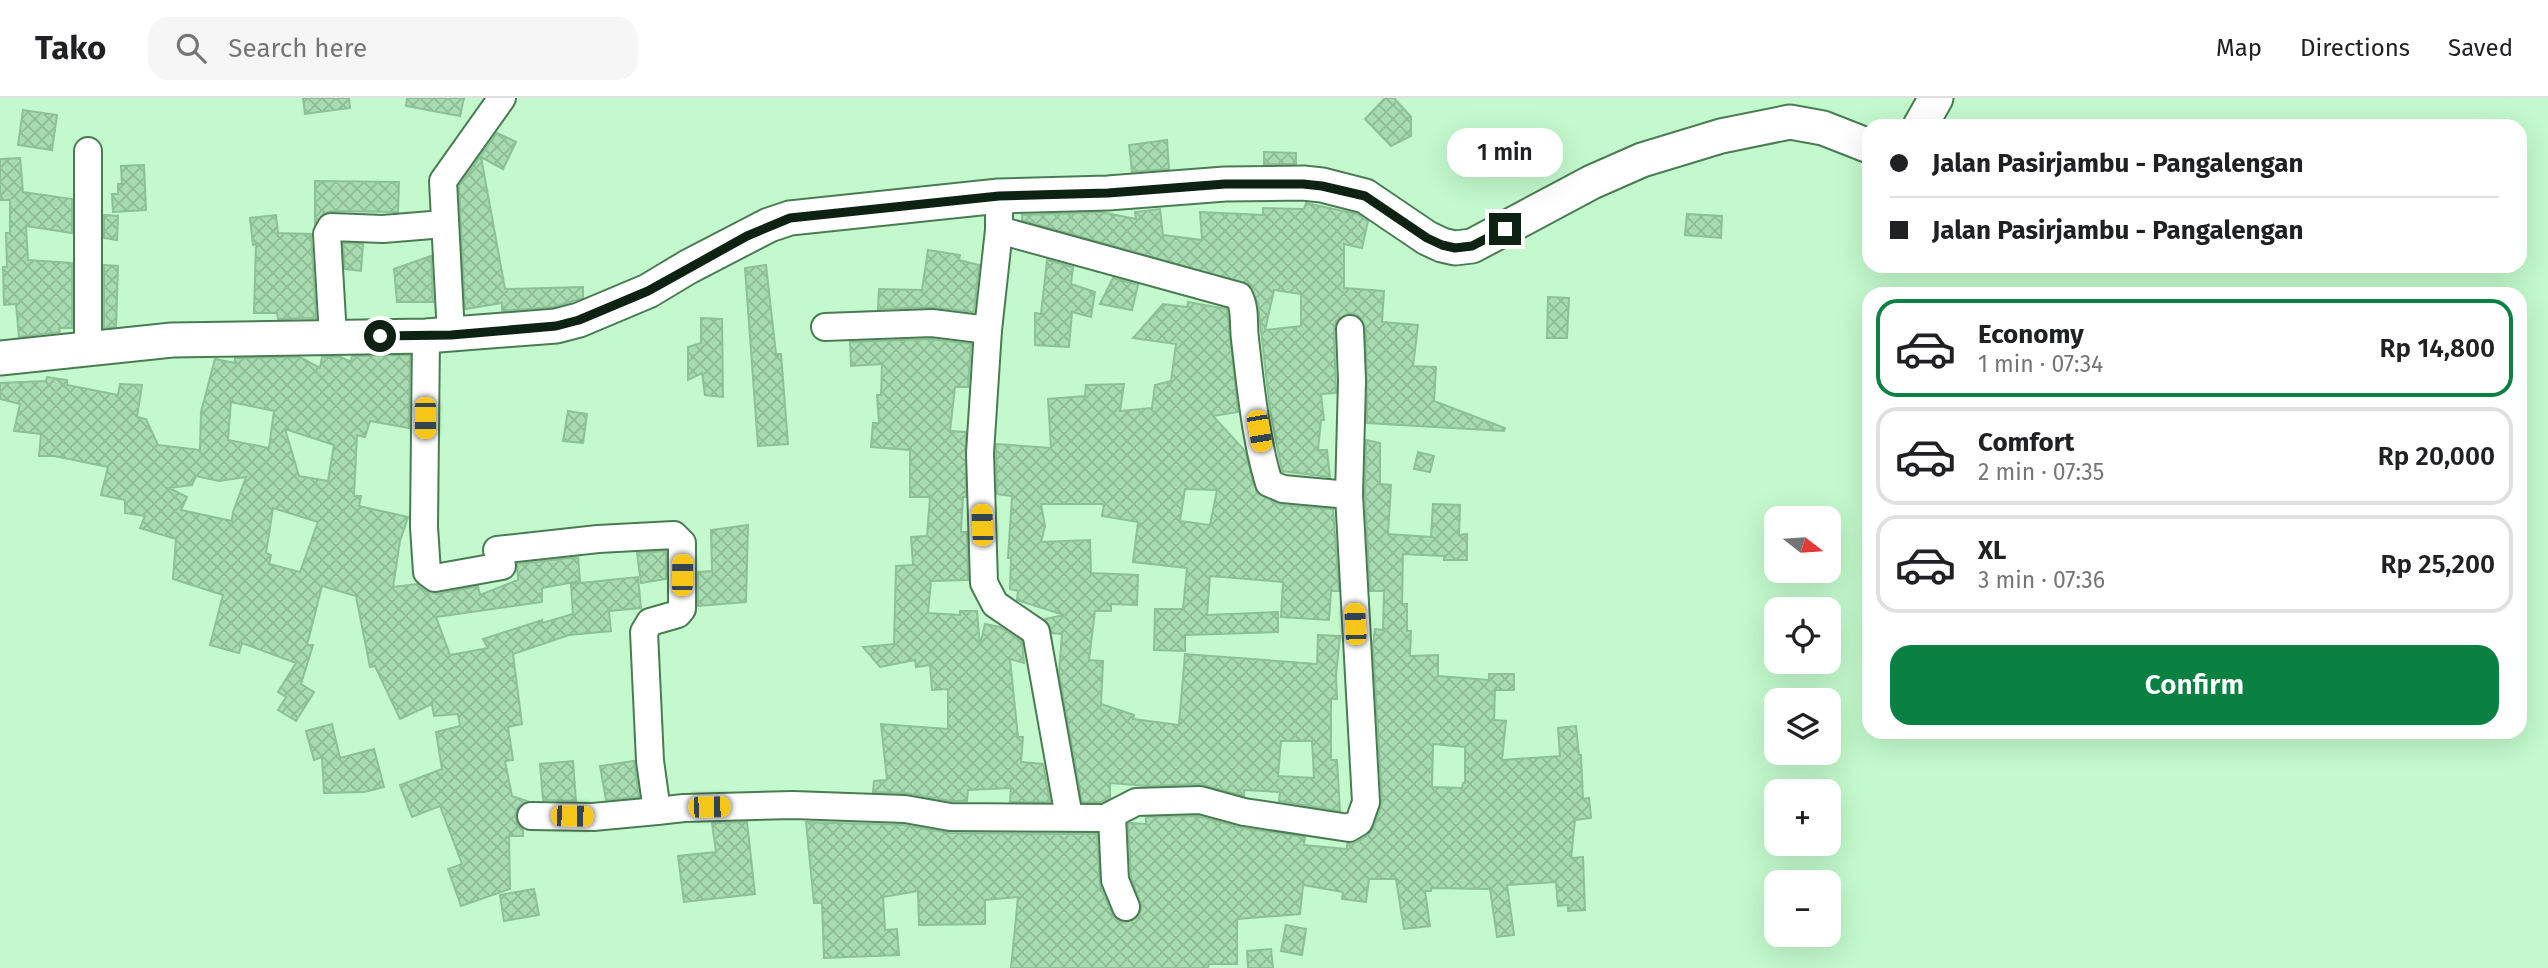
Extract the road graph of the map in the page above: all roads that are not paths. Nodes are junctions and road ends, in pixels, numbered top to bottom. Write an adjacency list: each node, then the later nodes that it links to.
1 (502, 98): 7 (street)
2 (1936, 98): 3 (main road)
3 (1924, 119)
4 (1862, 143): 6 (main road)
5 (88, 151): 14 (street)
6 (999, 196): 8 (street); 12 (main road)
7 (444, 224): 12 (street); 13 (street)
8 (999, 230): 11 (street); 16 (street)
9 (825, 327): 11 (street)
10 (1350, 329): 16 (street)
11 (988, 330): 20 (street)
12 (438, 335): 13 (main road); 17 (street)
13 (333, 337): 14 (main road)
14 (88, 350): 15 (main road)
15 (0, 358)
16 (1349, 495): 19 (street)
17 (657, 811): 18 (street); 20 (street)
18 (531, 816)
19 (1112, 816): 20 (street); 21 (street)
20 (1069, 817)
21 (1126, 907)

